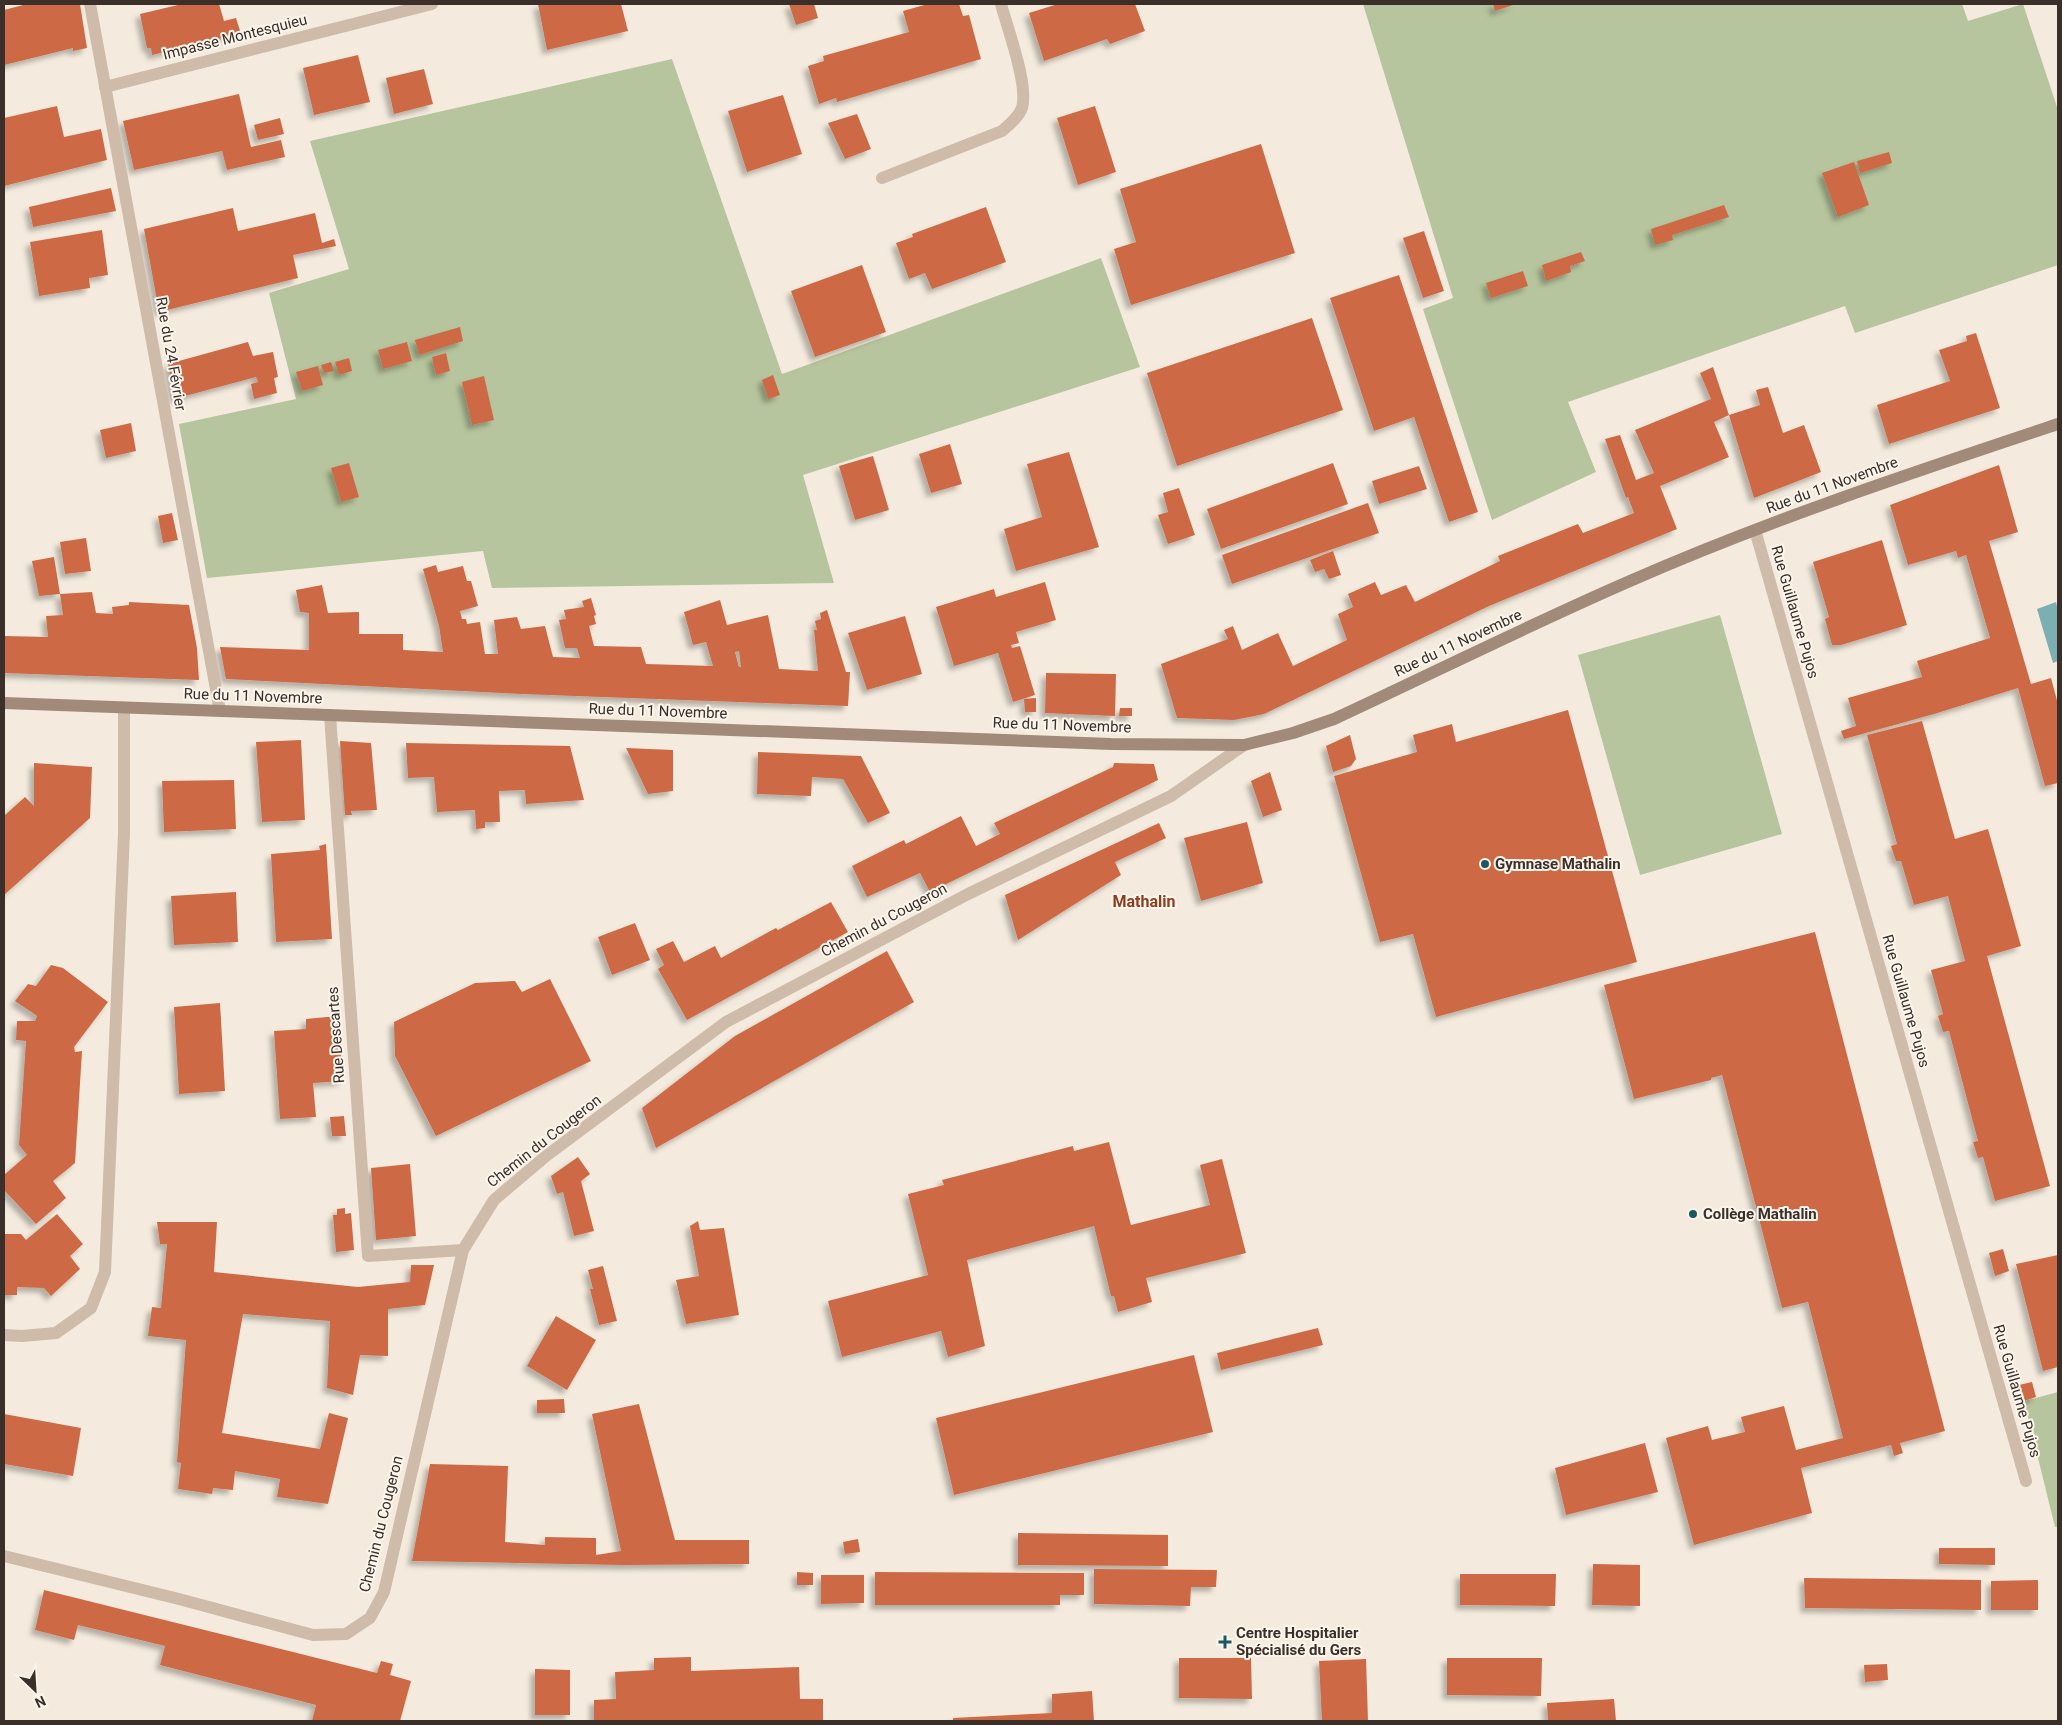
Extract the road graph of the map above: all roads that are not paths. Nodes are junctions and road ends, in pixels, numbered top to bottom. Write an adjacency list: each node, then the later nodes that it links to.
1 (90, 4): 4 (street, Rue du 24 Février)
2 (432, 4): 4 (street, Impasse Montesquieu)
3 (1000, 4): 5 (street)
4 (105, 87): 10 (street, Rue du 24 Février)
5 (882, 178)
6 (2058, 424): 7 (main road, Rue du 11 Novembre)
7 (1755, 530): 12 (main road, Rue du 11 Novembre); 15 (street, Rue Guillaume Pujos)
8 (4, 703): 9 (main road, Rue du 11 Novembre)
9 (124, 708): 10 (main road, Rue du 11 Novembre); 14 (street)
10 (220, 711): 11 (main road, Rue du 11 Novembre)
11 (330, 715): 12 (main road, Rue du 11 Novembre); 13 (street, Rue Descartes)
12 (1244, 745): 13 (street, Chemin du Cougeron)
13 (463, 1250): 16 (street, Chemin du Cougeron)
14 (4, 1335)
15 (2026, 1481)
16 (4, 1556)

